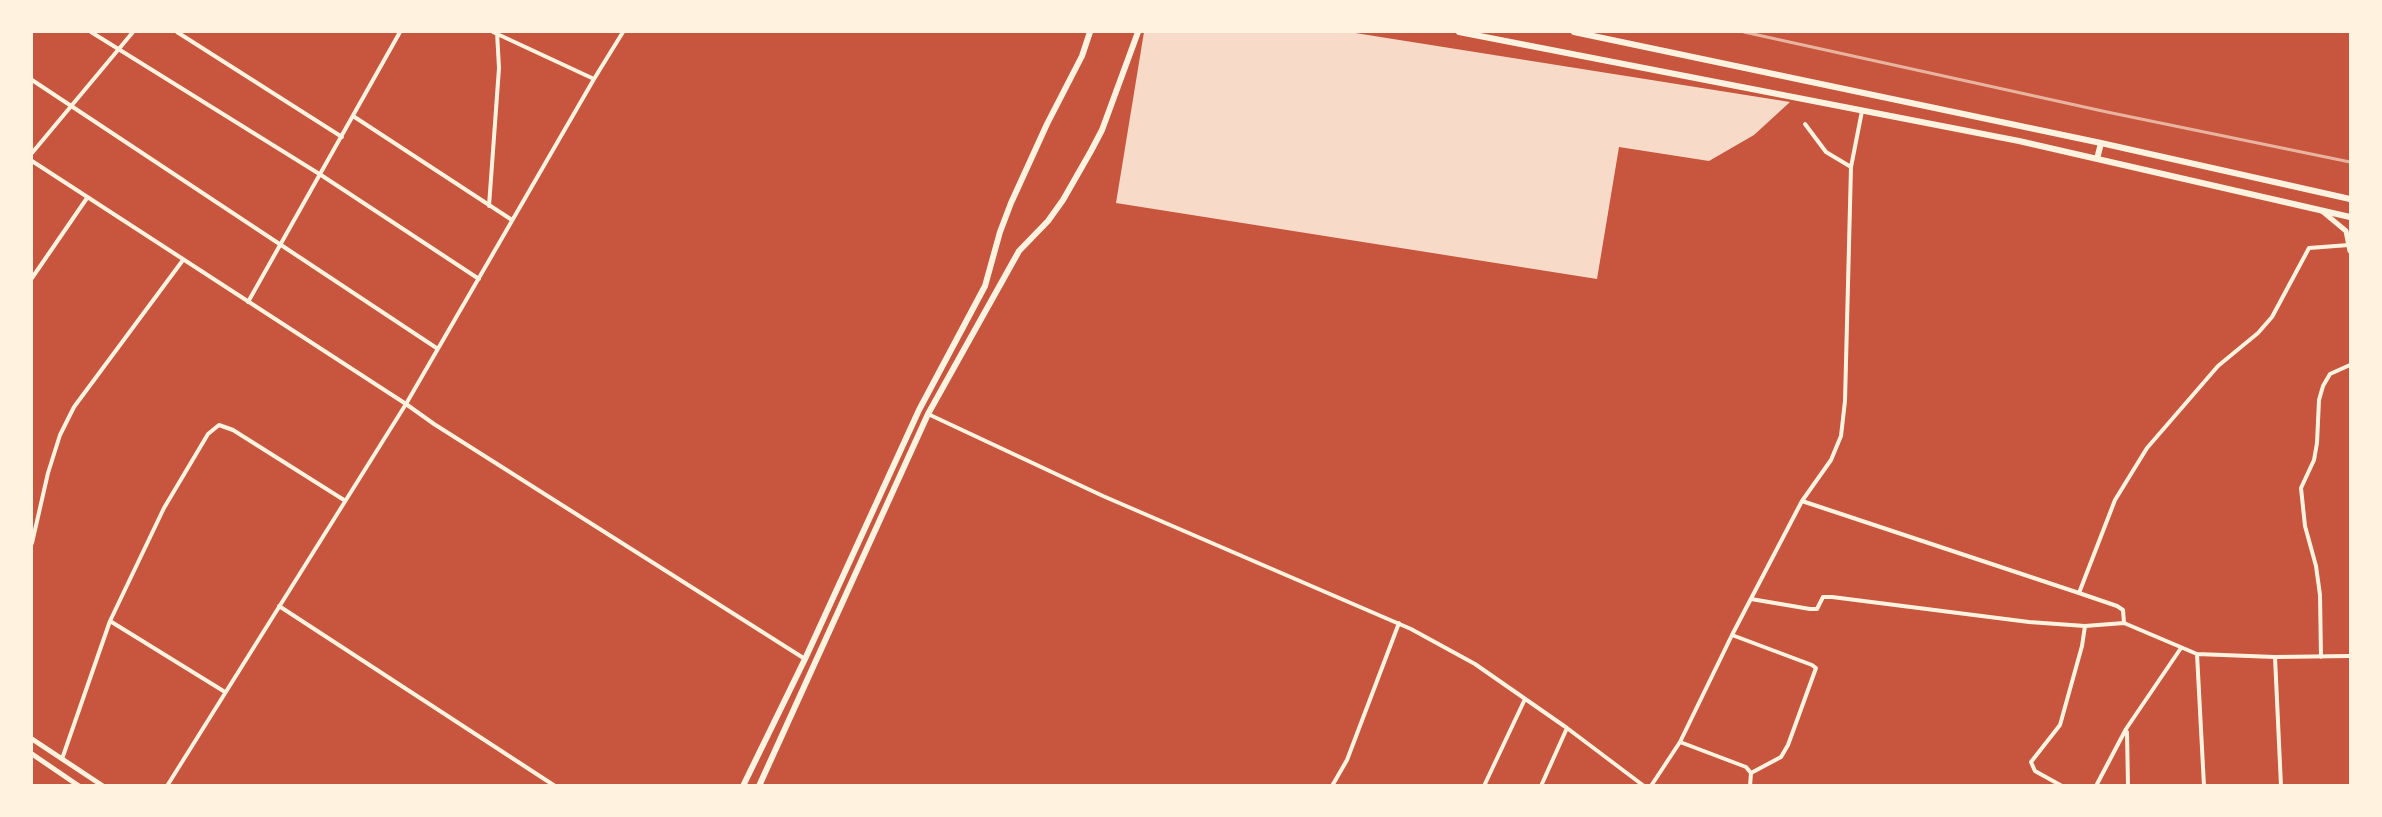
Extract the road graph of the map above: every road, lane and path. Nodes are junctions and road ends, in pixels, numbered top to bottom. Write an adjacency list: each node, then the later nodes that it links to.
1 (92, 32): 11 (street)
2 (133, 32): 11 (street)
3 (177, 32): 18 (street)
4 (400, 32): 16 (street)
5 (496, 32): 12 (street); 27 (street)
6 (623, 32): 12 (street)
7 (1090, 32): 57 (main road)
8 (1138, 32): 40 (main road)
9 (1459, 32): 15 (main road)
10 (1574, 32): 19 (main road)
11 (120, 49): 14 (street); 24 (street)
12 (594, 79): 30 (street)
13 (32, 80): 14 (street)
14 (71, 108): 20 (street); 31 (street)
15 (1862, 111): 21 (main road); 23 (street)
16 (353, 116): 18 (street); 27 (street)
17 (1805, 124): 23 (street)
18 (342, 137): 24 (street)
19 (2101, 143): 21 (main road); 26 (main road)
20 (32, 153)
21 (2097, 159): 28 (main road)
22 (32, 161): 25 (street)
23 (1851, 167): 42 (street)
24 (321, 175): 31 (street); 35 (street)
25 (87, 198): 33 (street); 34 (street)
26 (2350, 200)
27 (489, 206): 30 (street)
28 (2322, 211): 29 (main road); 32 (street)
29 (2350, 217)
30 (512, 220): 35 (street)
31 (281, 244): 36 (street); 37 (street)
32 (2350, 248): 44 (street)
33 (183, 260): 36 (street); 43 (street)
34 (32, 278)
35 (479, 279): 37 (street)
36 (248, 302): 39 (street)
37 (438, 349): 39 (street)
38 (2350, 365): 56 (street)
39 (406, 404): 41 (street); 57 (street)
40 (928, 414): 48 (street); 72 (main road)
41 (344, 500): 46 (street); 47 (street)
42 (1802, 501): 44 (street); 45 (street)
43 (32, 543)
44 (2079, 593): 49 (street)
45 (1751, 599): 50 (street); 51 (street)
46 (279, 606): 58 (street); 70 (street)
47 (110, 621): 58 (street); 65 (street)
48 (1399, 623): 59 (street); 73 (street)
49 (2124, 623): 50 (street); 52 (street)
50 (2085, 626): 79 (street)
51 (1732, 635): 63 (street); 66 (street)
52 (2181, 648): 53 (street); 61 (street)
53 (2197, 654): 55 (street); 82 (street)
54 (2350, 656): 56 (street)
55 (2276, 657): 56 (street); 83 (street)
56 (2321, 657)
57 (805, 659): 71 (main road)
58 (225, 692): 69 (street)
59 (1525, 699): 60 (street); 74 (street)
60 (1567, 728): 75 (street); 76 (street)
61 (2127, 729): 80 (street); 81 (street)
62 (32, 739): 65 (street)
63 (1680, 742): 66 (street); 77 (street)
64 (32, 754): 67 (street)
65 (62, 759): 68 (street)
66 (1751, 773): 78 (street)
67 (79, 786)
68 (103, 786)
69 (167, 786)
70 (555, 786)
71 (743, 786)
72 (759, 786)
73 (1332, 786)
74 (1484, 786)
75 (1541, 786)
76 (1644, 786)
77 (1652, 786)
78 (1750, 786)
79 (2062, 786)
80 (2096, 786)
81 (2128, 786)
82 (2204, 786)
83 (2281, 786)

